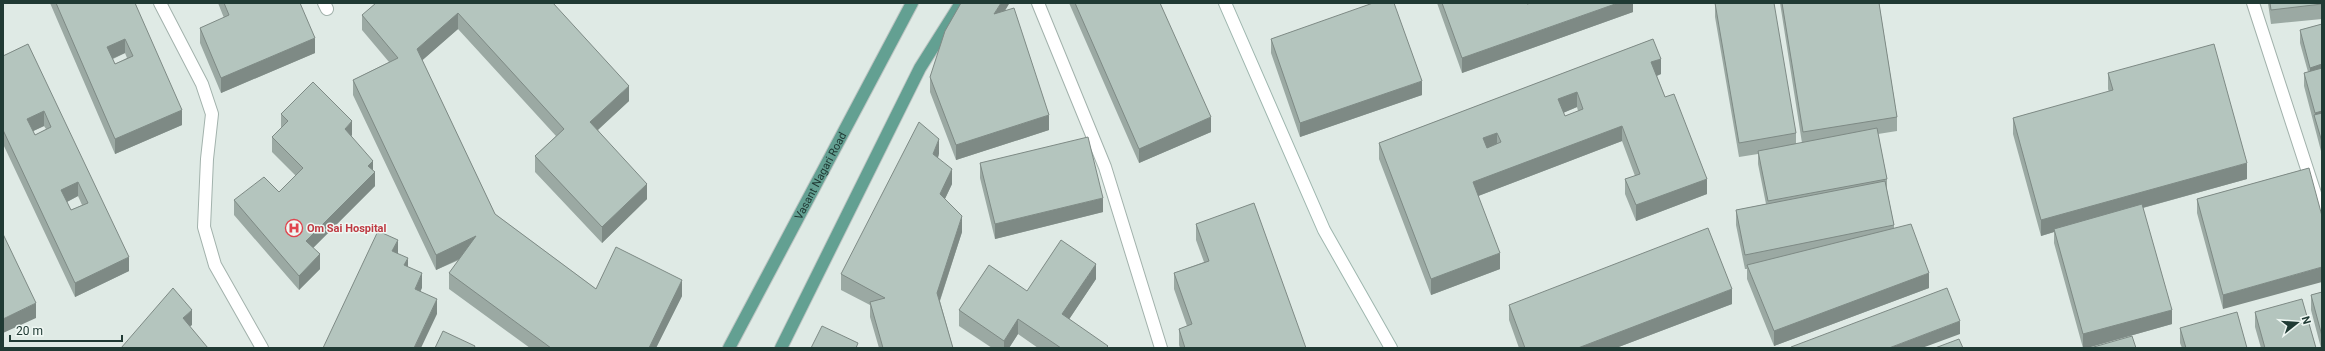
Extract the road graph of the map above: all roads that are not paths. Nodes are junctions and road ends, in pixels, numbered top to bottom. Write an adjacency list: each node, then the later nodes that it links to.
1 (160, 3): 8 (street)
2 (912, 3): 9 (main road, Vasant Nagari Road)
3 (961, 3): 10 (main road)
4 (1038, 3): 11 (street)
5 (1225, 3): 12 (street)
6 (2253, 3): 7 (street)
7 (2322, 215)
8 (262, 348)
9 (729, 348)
10 (780, 348)
11 (1161, 348)
12 (1391, 348)

